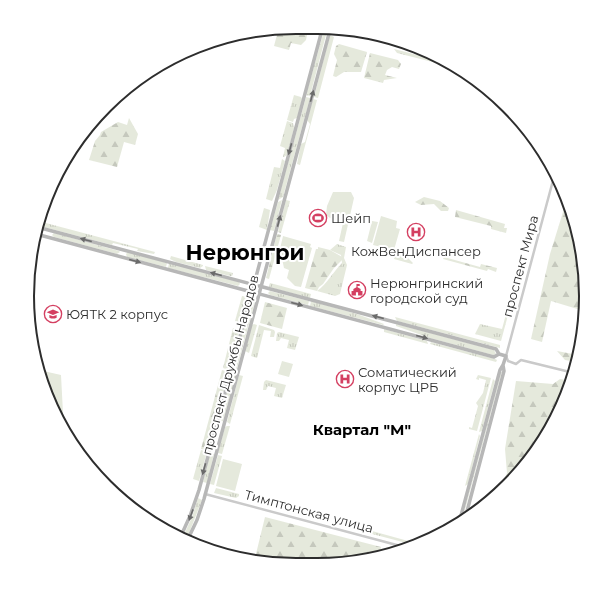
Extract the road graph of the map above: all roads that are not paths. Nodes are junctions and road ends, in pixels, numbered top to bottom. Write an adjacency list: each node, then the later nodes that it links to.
1 (321, 34): 6 (street, проспект Дружбы Народов, one-way to 6)
2 (329, 35): 7 (street, проспект Дружбы Народов, one-way to 2)
3 (553, 183): 13 (street, проспект Мира)
4 (43, 229): 6 (street, one-way to 4)
5 (41, 235): 8 (street, one-way to 8)
6 (254, 284): 7 (street); 8 (street, проспект Дружбы Народов)
7 (261, 286): 9 (street, проспект Дружбы Народов); 10 (street, one-way to 7)
8 (252, 292): 9 (street); 19 (street, проспект Дружбы Народов, one-way to 19)
9 (259, 294): 11 (street, one-way to 11); 16 (street, проспект Дружбы Народов)
10 (392, 321): 11 (street); 12 (street)
11 (390, 329): 12 (street, one-way to 12)
12 (499, 354): 13 (street)
13 (506, 356): 14 (street, проспект Мира); 15 (street)
14 (504, 365): 17 (street, проспект Мира); 18 (street, проспект Мира)
15 (568, 371)
16 (206, 494): 20 (street, проспект Дружбы Народов); 21 (street, Тимптонская улица)
17 (466, 511)
18 (461, 515)
19 (183, 532)
20 (190, 535)
21 (397, 545)

